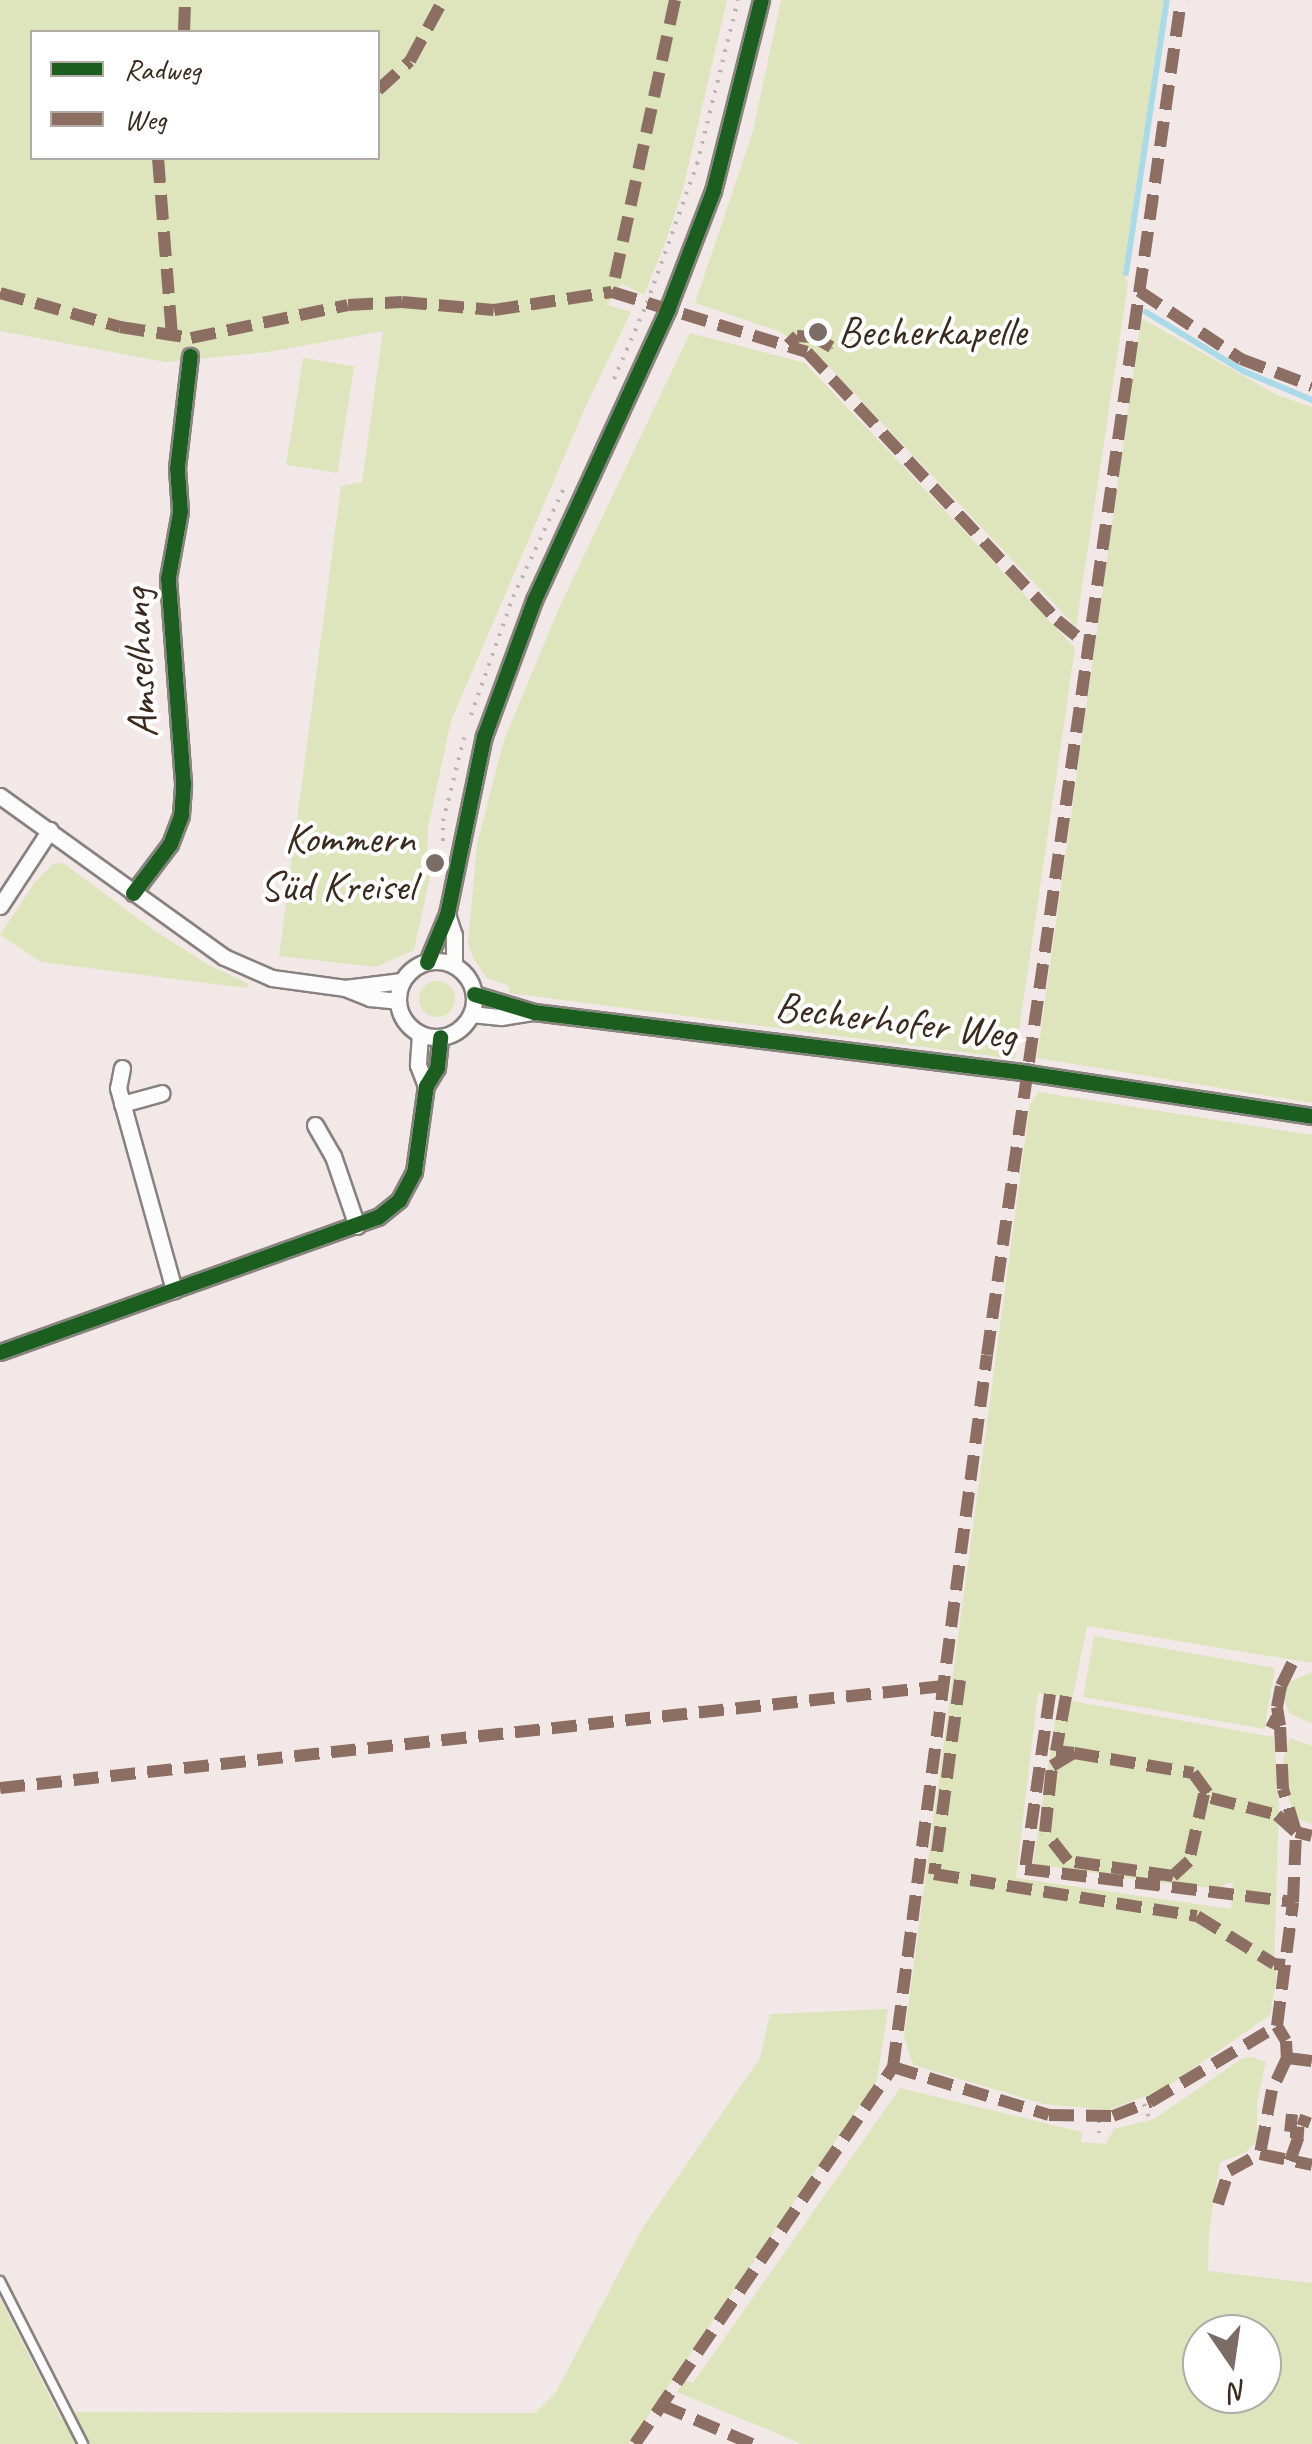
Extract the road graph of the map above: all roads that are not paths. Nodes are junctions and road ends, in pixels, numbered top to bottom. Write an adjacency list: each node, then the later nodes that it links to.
1 (761, 0): 7 (street)
2 (190, 356): 5 (street, Amselhang)
3 (0, 796): 4 (street)
4 (50, 830): 5 (street); 6 (street)
5 (134, 894): 11 (street)
6 (0, 906)
7 (448, 914): 8 (street); 9 (street)
8 (427, 962): 9 (street); 10 (street)
9 (454, 966): 12 (street)
10 (402, 981): 11 (street); 13 (street)
11 (345, 988): 13 (street)
12 (474, 994): 14 (street, Becherhofer Weg); 15 (street)
13 (397, 1001): 16 (street)
14 (534, 1012): 15 (street, Becherhofer Weg); 22 (street, Becherhofer Weg)
15 (471, 1014): 17 (street)
16 (420, 1034): 17 (street); 19 (street)
17 (440, 1037): 19 (street)
18 (122, 1068): 21 (street)
19 (426, 1086): 24 (street)
20 (162, 1093): 21 (street)
21 (122, 1104): 25 (street)
22 (1312, 1116)
23 (315, 1125): 24 (street)
24 (357, 1226): 25 (street)
25 (174, 1290): 26 (street)
26 (0, 1352)
27 (0, 2281): 28 (lane)
28 (83, 2444)

